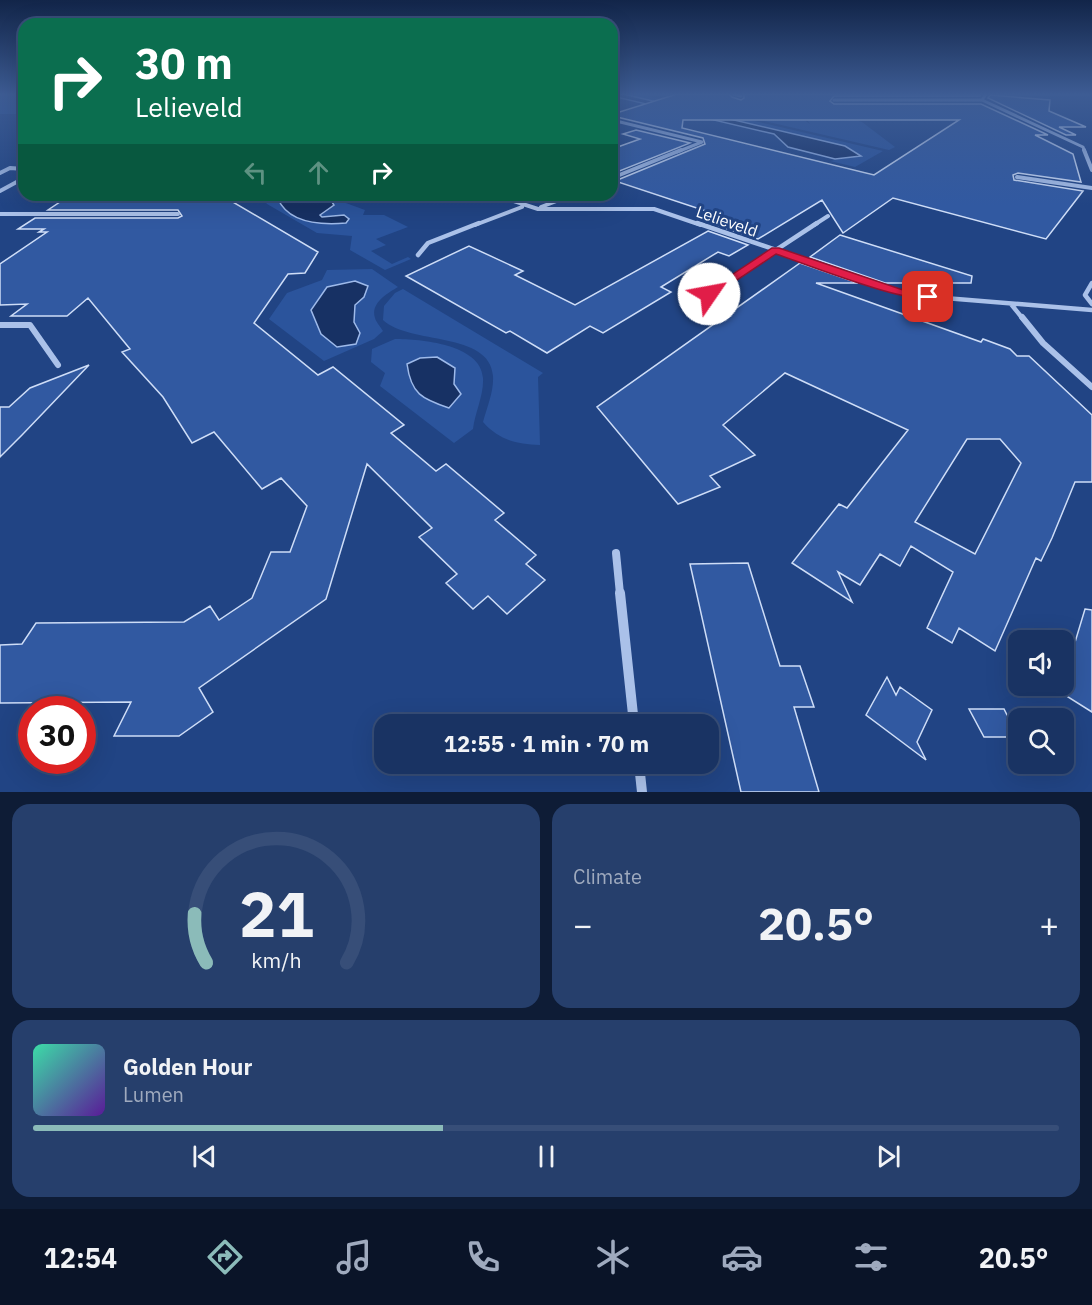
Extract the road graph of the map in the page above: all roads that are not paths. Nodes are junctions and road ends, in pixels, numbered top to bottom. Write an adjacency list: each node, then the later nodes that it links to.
1 (657, 131): 6 (street)
2 (1049, 131): 4 (street)
3 (18, 169): 5 (street)
4 (1092, 170)
5 (0, 173)
6 (618, 176)
7 (1017, 177): 11 (street)
8 (18, 181): 9 (street)
9 (13, 184): 10 (street); 12 (street)
10 (18, 184)
11 (1092, 188)
12 (0, 191)
13 (510, 201): 15 (street, Lelieveld)
14 (557, 201): 16 (street)
15 (523, 206): 16 (street, Lelieveld); 21 (street)
16 (538, 209): 20 (street, Lelieveld)
17 (0, 214): 18 (street)
18 (178, 214)
19 (828, 216): 20 (street)
20 (775, 250): 23 (street); 24 (street, Lelieveld)
21 (418, 255)
22 (1092, 283): 25 (street)
23 (709, 294)
24 (1011, 304): 26 (street, Lelieveld); 29 (street)
25 (1092, 304)
26 (1092, 310)
27 (0, 325): 28 (street)
28 (58, 365)
29 (1092, 387)
30 (616, 553): 31 (street)
31 (633, 714)
32 (640, 774): 33 (street)
33 (642, 792)

